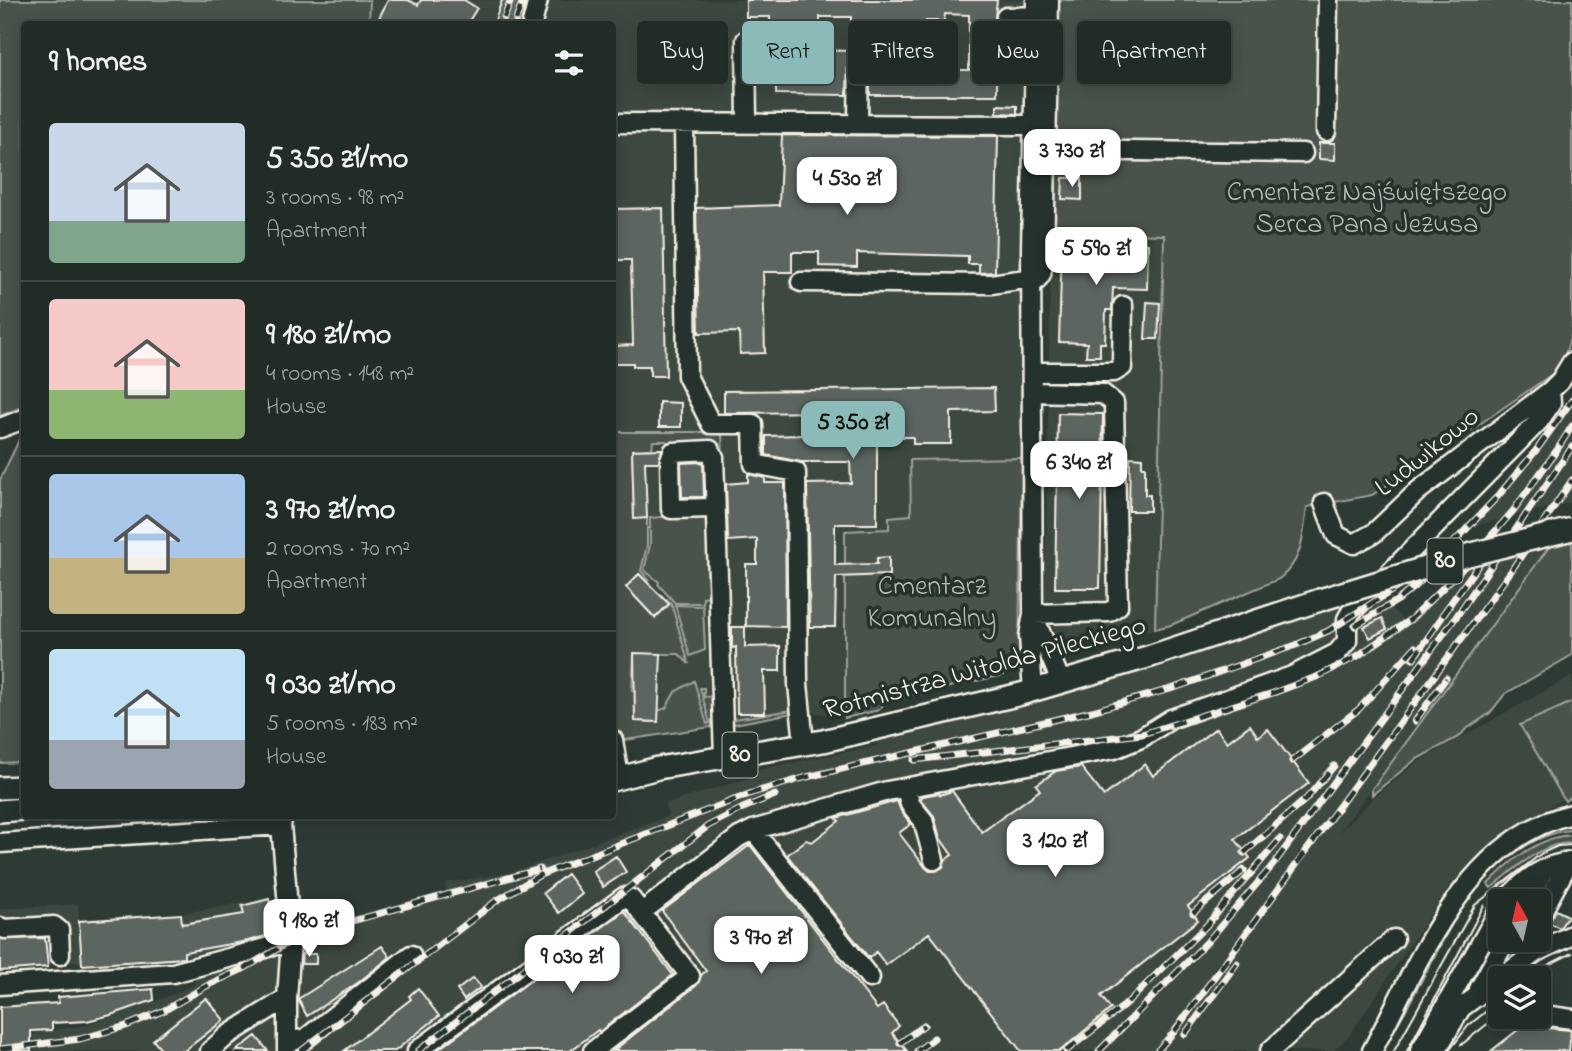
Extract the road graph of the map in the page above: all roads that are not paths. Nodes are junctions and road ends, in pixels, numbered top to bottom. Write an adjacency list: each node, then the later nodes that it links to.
1 (538, 0): 6 (street)
2 (1049, 0): 15 (street)
3 (1328, 0): 14 (street)
4 (1036, 8): 5 (street); 13 (street)
5 (1006, 17)
6 (533, 21)
7 (747, 84): 10 (street)
8 (859, 84): 12 (street)
9 (616, 123): 11 (street)
10 (747, 123): 11 (street); 12 (street)
11 (684, 124): 32 (street)
12 (858, 124): 13 (street)
13 (1033, 125): 18 (street)
14 (1326, 131)
15 (1045, 150): 16 (street); 18 (street)
16 (1303, 153)
17 (801, 282): 18 (street)
18 (1032, 282): 21 (street)
19 (1123, 306): 21 (street)
20 (1572, 362): 22 (street, Ludwikowo)
21 (1033, 372): 23 (street)
22 (1550, 391): 26 (street, Ludwikowo); 37 (street)
23 (1032, 392): 29 (street); 29 (street)
24 (21, 420): 25 (street)
25 (0, 428)
26 (1324, 503)
27 (715, 508): 33 (street)
28 (1572, 529): 30 (main road, Rotmistrza Witolda Pileckiego / 80, bridge)
29 (1033, 614): 30 (street); 31 (street)
30 (1061, 682): 31 (main road, Rotmistrza Witolda Pileckiego / 80)
31 (1033, 691): 32 (main road, Rotmistrza Witolda Pileckiego / 80)
32 (804, 744): 33 (main road, Rotmistrza Witolda Pileckiego / 80)
33 (724, 758): 34 (main road, Rotmistrza Witolda Pileckiego / 80)
34 (616, 770)
35 (21, 787): 36 (main road)
36 (0, 788)
37 (906, 788): 42 (street); 44 (street)
38 (21, 809): 39 (main road)
39 (0, 811)
40 (1567, 813): 75 (street)
41 (282, 820): 43 (street); 55 (street)
42 (753, 830): 50 (street); 61 (street)
43 (0, 844)
44 (934, 860)
45 (1570, 862): 46 (street); 49 (street)
46 (1545, 869): 47 (street); 48 (street)
47 (1516, 889)
48 (1534, 889)
49 (1551, 896)
50 (642, 912): 71 (street); 73 (street)
51 (0, 927): 58 (street)
52 (1488, 931): 67 (street)
53 (1572, 935): 60 (street)
54 (1394, 939): 74 (street)
55 (291, 941): 62 (street); 65 (street)
56 (1499, 952): 64 (street)
57 (1522, 952): 60 (street)
58 (60, 955)
59 (411, 955): 70 (street)
60 (1514, 966)
61 (870, 978)
62 (0, 985)
63 (1488, 986): 64 (street)
64 (1475, 996): 66 (street)
65 (287, 998): 70 (street); 72 (street)
66 (1461, 1008): 67 (street); 77 (street)
67 (1441, 1015): 76 (street)
68 (1551, 1016): 69 (street)
69 (1572, 1019)
70 (287, 1046)
71 (598, 1050)
72 (210, 1051)
73 (417, 1051)
74 (1270, 1051)
75 (1372, 1051)
76 (1420, 1051)
77 (1436, 1051)

